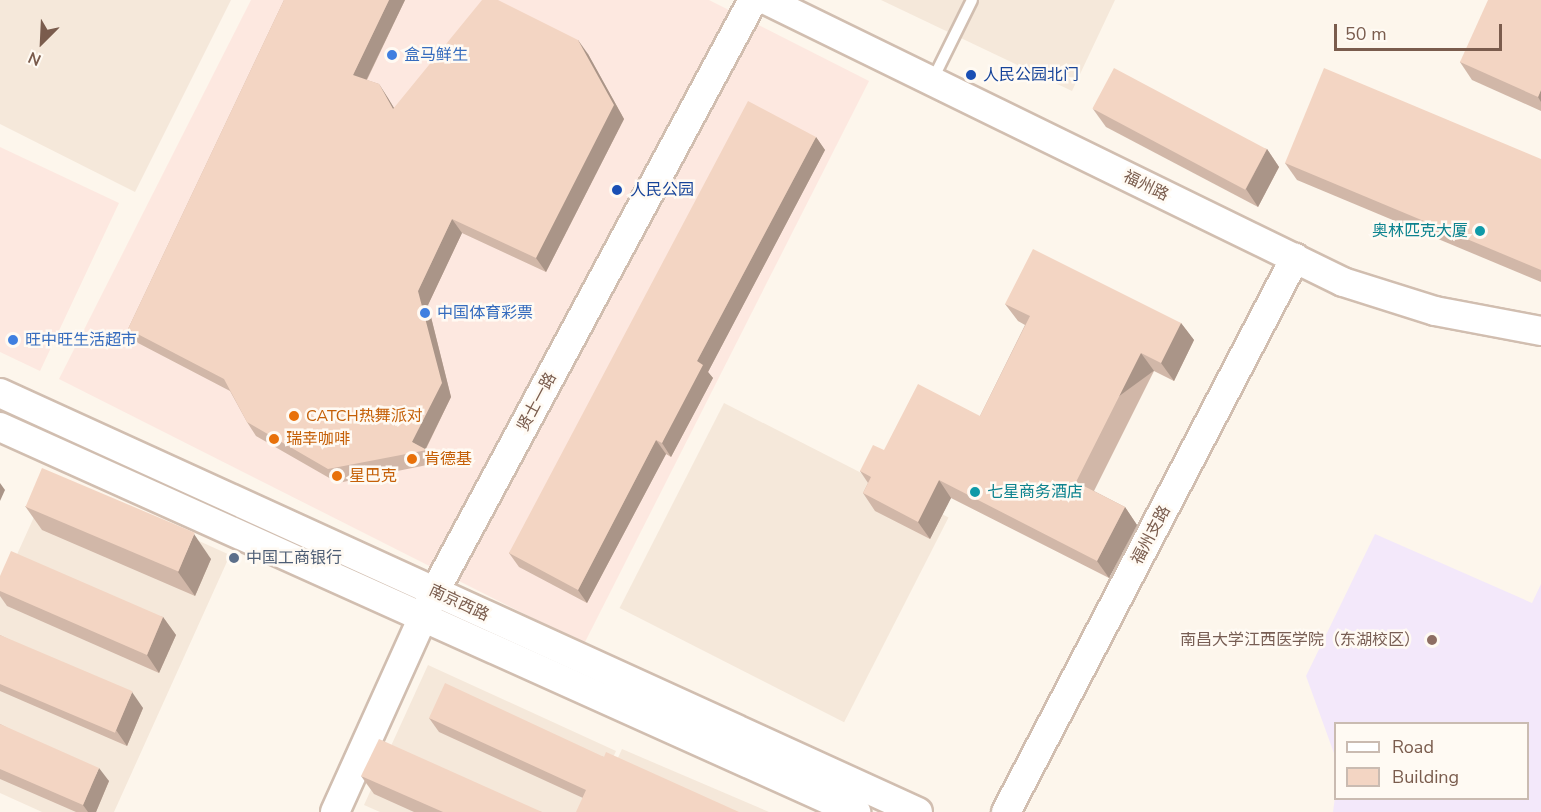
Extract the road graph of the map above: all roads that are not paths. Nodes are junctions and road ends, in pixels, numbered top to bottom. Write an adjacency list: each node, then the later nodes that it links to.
1 (753, 0): 9 (street, 贤士一路)
2 (766, 0): 4 (street, 福州路)
3 (972, 0): 4 (lane)
4 (932, 81): 5 (street, 福州路)
5 (1295, 258): 6 (street, 福州路); 14 (street, 福州支路)
6 (1541, 331)
7 (0, 393): 9 (street, 南京西路)
8 (0, 427): 10 (street, 南京西路)
9 (435, 591): 10 (street, 贤士一路); 13 (street, 南京西路)
10 (424, 618): 11 (street, 贤士一路); 12 (street, 南京西路)
11 (336, 812)
12 (856, 812)
13 (918, 812)
14 (1006, 812)

